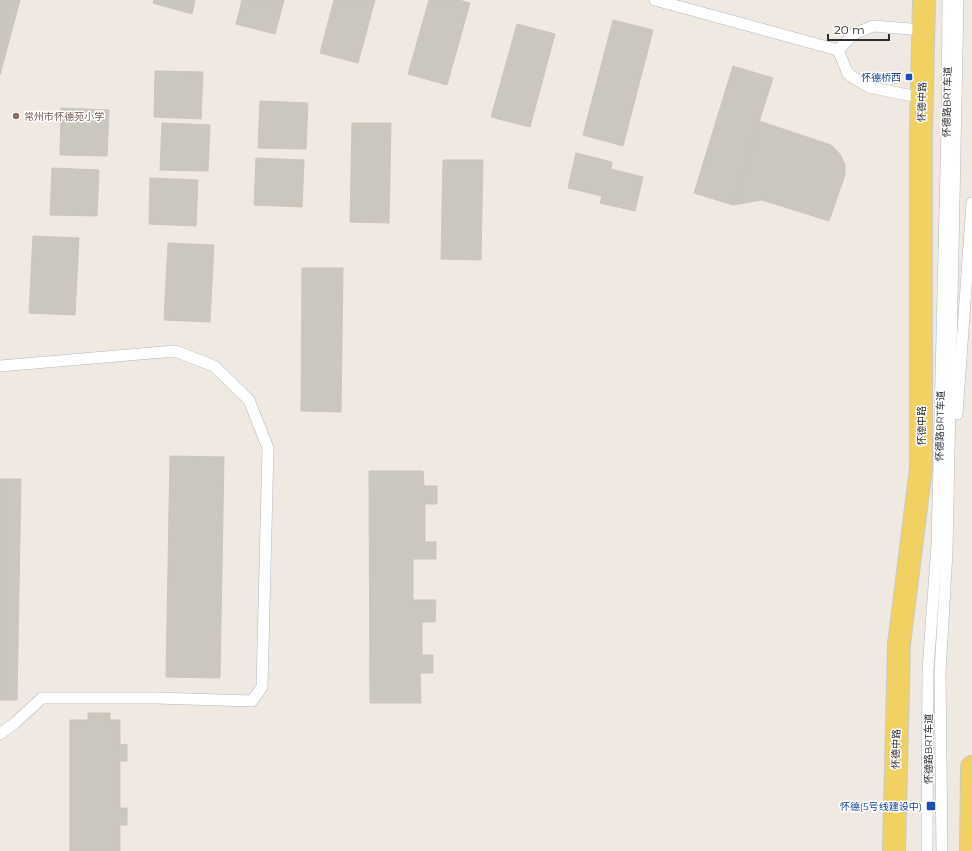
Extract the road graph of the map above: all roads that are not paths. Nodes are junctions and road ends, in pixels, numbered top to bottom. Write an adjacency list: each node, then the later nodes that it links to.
1 (655, 0): 6 (lane)
2 (924, 0): 5 (main road, 怀德中路)
3 (948, 0): 14 (lane, 怀德路BRT车道)
4 (958, 0): 10 (lane, 怀德路BRT车道)
5 (923, 30): 6 (lane); 7 (main road, 怀德中路)
6 (838, 50): 7 (lane)
7 (922, 98): 13 (main road, 怀德中路)
8 (972, 203): 10 (lane)
9 (0, 366): 11 (lane)
10 (947, 552): 15 (lane, 怀德路BRT车道)
11 (0, 734)
12 (972, 767): 16 (main road)
13 (894, 851)
14 (927, 851)
15 (942, 851)
16 (972, 851)

